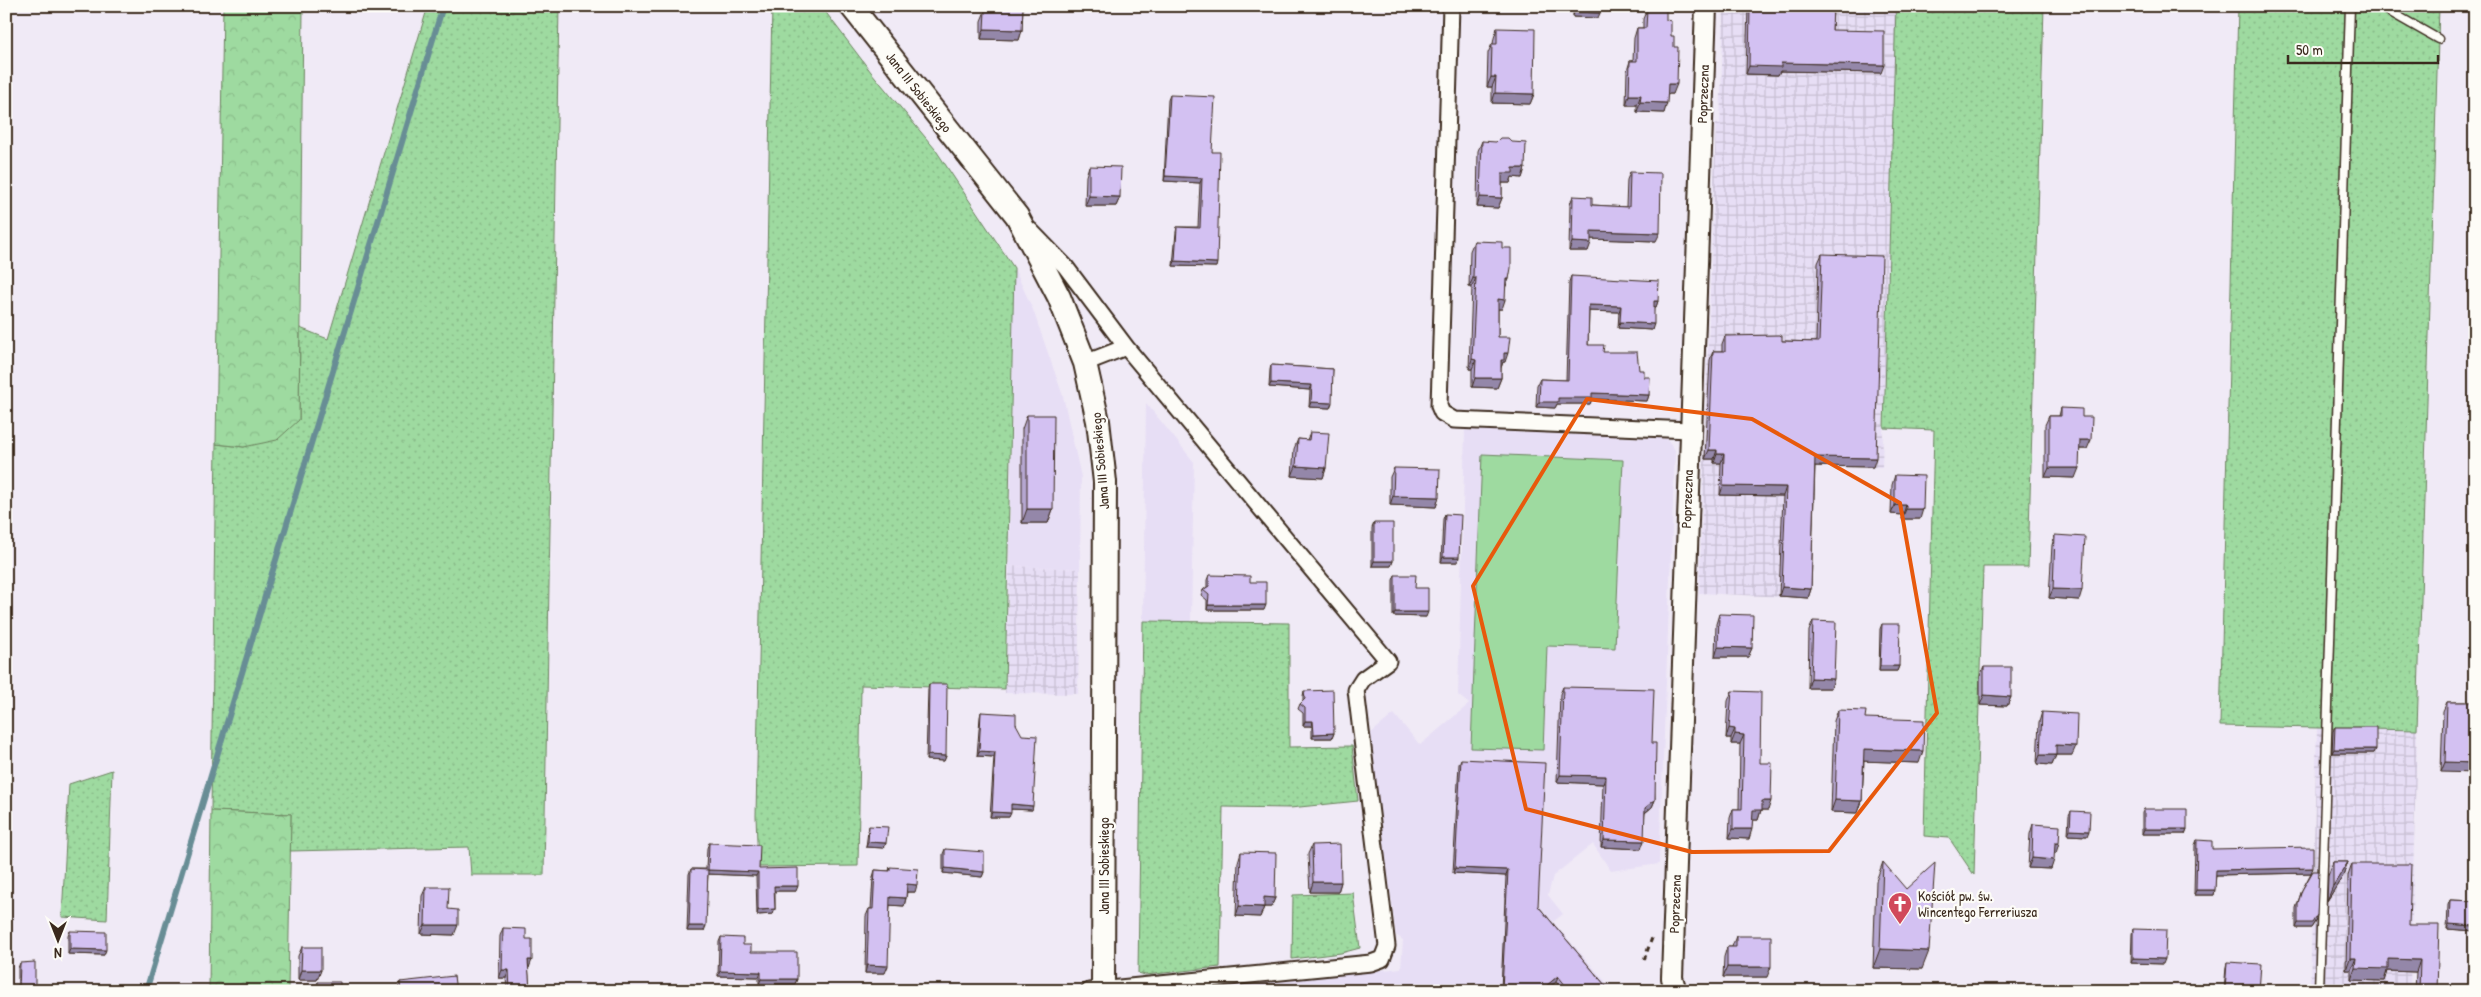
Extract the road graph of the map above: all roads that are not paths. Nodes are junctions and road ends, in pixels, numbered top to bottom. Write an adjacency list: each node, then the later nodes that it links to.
1 (851, 6): 7 (main road, Jana III Sobieskiego)
2 (1451, 6): 10 (street)
3 (1706, 6): 10 (street, Poprzeczna)
4 (2350, 6): 13 (lane)
5 (2380, 6): 6 (lane)
6 (2438, 39)
7 (1017, 216): 8 (street); 9 (main road, Jana III Sobieskiego)
8 (1126, 347): 9 (street); 11 (street)
9 (1085, 363): 11 (main road, Jana III Sobieskiego)
10 (1690, 430): 12 (street, Poprzeczna)
11 (1099, 990)
12 (1676, 991)
13 (2319, 991)

